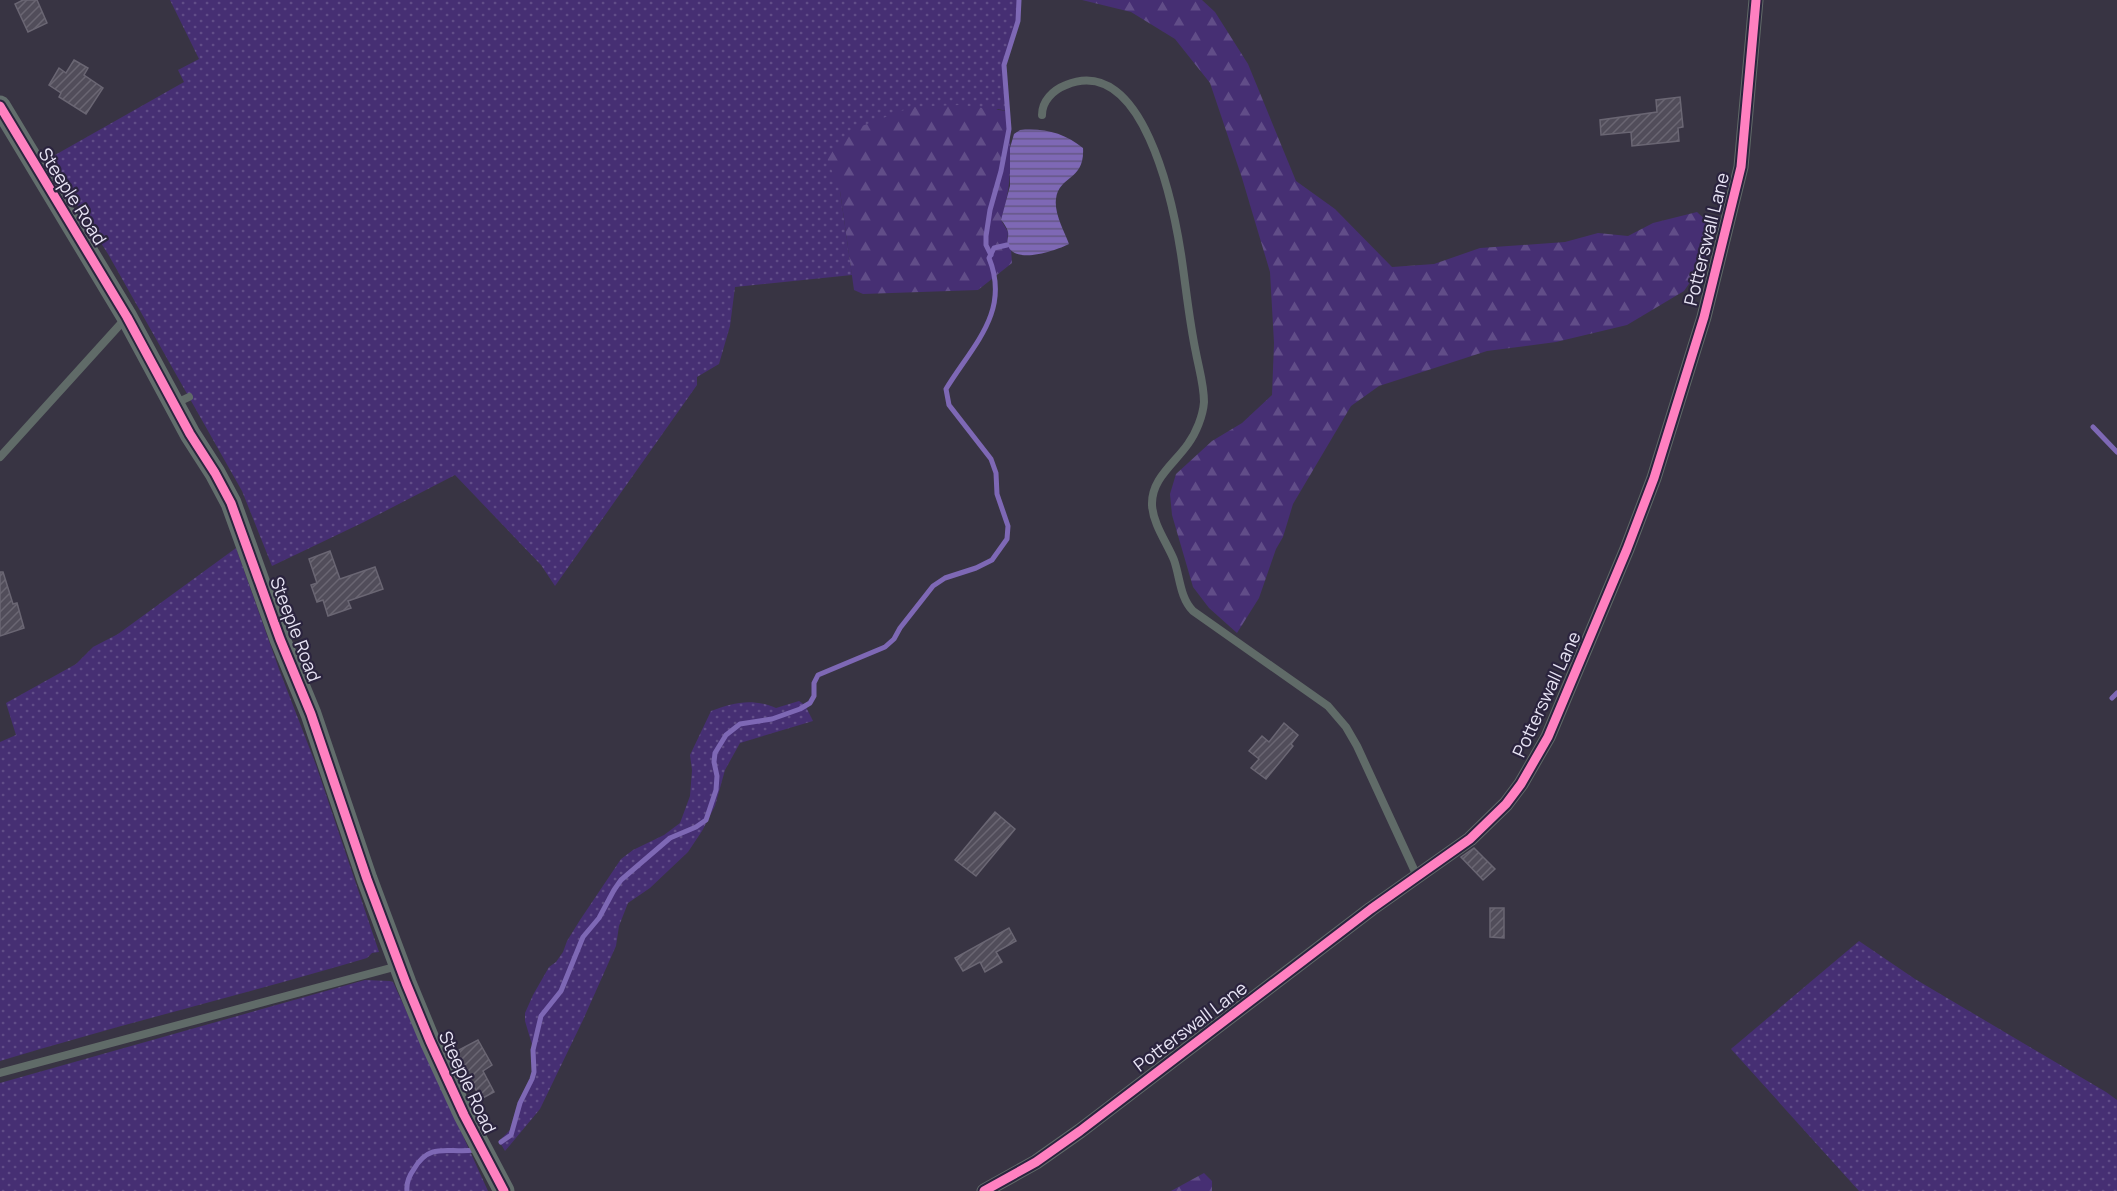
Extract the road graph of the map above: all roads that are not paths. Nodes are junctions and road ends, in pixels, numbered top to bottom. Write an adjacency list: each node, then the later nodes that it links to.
1 (1756, 0): 6 (street, Potterswall Lane)
2 (0, 106): 4 (street, Steeple Road)
3 (1042, 115): 6 (lane)
4 (127, 317): 5 (lane); 7 (street, Steeple Road)
5 (0, 457)
6 (1417, 876): 10 (street, Potterswall Lane)
7 (400, 966): 8 (lane); 9 (street, Steeple Road)
8 (0, 1073)
9 (504, 1191)
10 (984, 1191)

